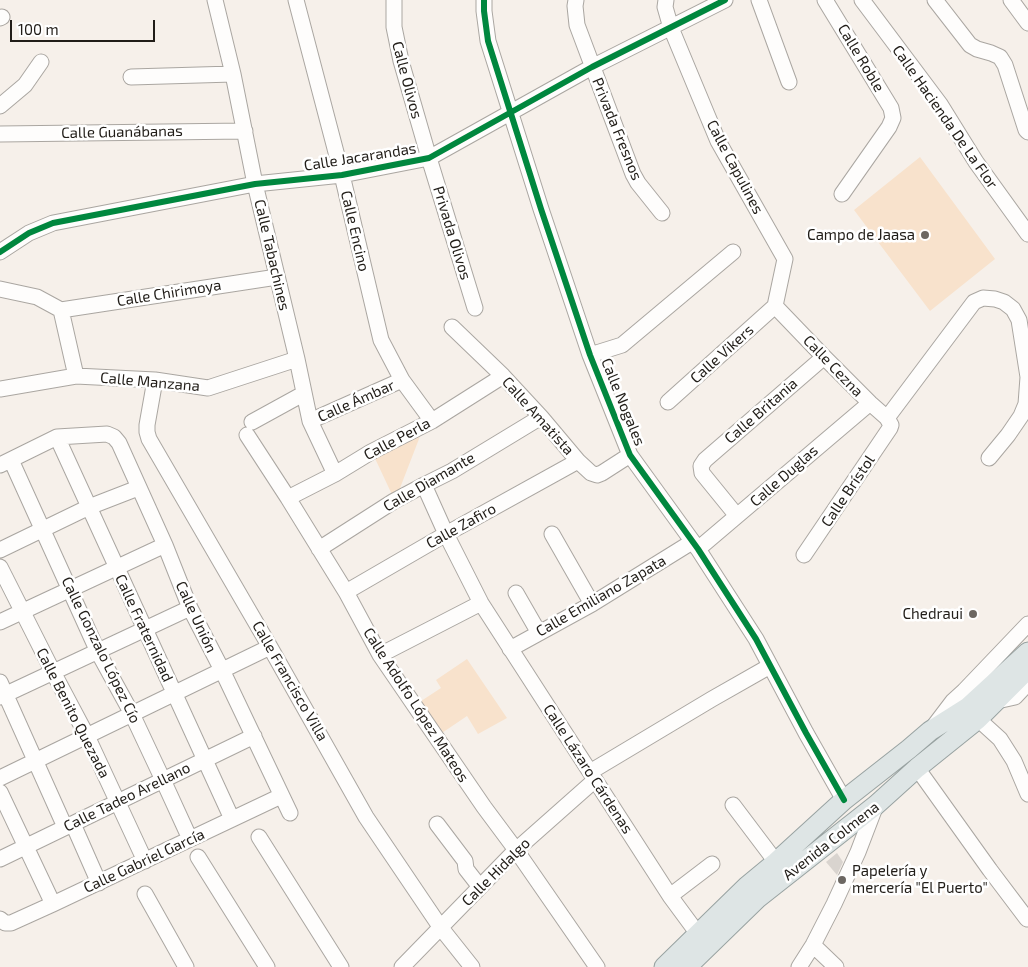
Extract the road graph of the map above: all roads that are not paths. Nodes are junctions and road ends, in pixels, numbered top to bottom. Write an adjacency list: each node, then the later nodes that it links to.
1 (215, 0): 17 (street, Calle Tabachines)
2 (296, 0): 26 (street, Calle Encino)
3 (394, 0): 25 (street, Calle Olivos)
4 (484, 0): 21 (street, Calle Nogales)
5 (576, 0): 16 (street, Privada Fresnos)
6 (666, 0): 14 (street, Calle Capulines)
7 (725, 0): 14 (street, Calle Jacarandas)
8 (760, 0): 19 (street)
9 (825, 0): 28 (street, Calle Roble)
10 (862, 0): 30 (street, Calle Hacienda De La Flor)
11 (935, 0): 23 (street)
12 (1011, 0): 13 (street)
13 (1028, 23)
14 (671, 28): 16 (street, Calle Jacarandas); 35 (street, Calle Capulines)
15 (42, 62): 20 (street)
16 (592, 67): 21 (street, Calle Jacarandas); 29 (street, Privada Fresnos)
17 (233, 74): 18 (street); 22 (street, Calle Tabachines)
18 (131, 77)
19 (789, 82)
20 (0, 106)
21 (511, 113): 25 (street, Calle Jacarandas); 39 (street, Calle Nogales)
22 (245, 131): 24 (street, Calle Guanábanas); 27 (street, Calle Tabachines)
23 (1028, 132)
24 (0, 134)
25 (429, 158): 26 (street, Calle Jacarandas); 36 (street, Privada Olivos)
26 (342, 175): 27 (street, Calle Jacarandas); 45 (street, Calle Encino)
27 (255, 184): 31 (street, Calle Jacarandas); 33 (street, Calle Tabachines)
28 (842, 194)
29 (662, 212)
30 (1028, 234)
31 (0, 252)
32 (733, 252): 39 (street)
33 (277, 277): 37 (street, Calle Chirimoya); 41 (street, Calle Tabachines)
34 (0, 289): 37 (street)
35 (776, 306): 40 (street, Calle Cezna); 48 (street, Calle Vikers)
36 (476, 308)
37 (61, 310): 42 (street)
38 (452, 327): 43 (street, Calle Amatista)
39 (590, 355): 55 (street, Calle Nogales)
40 (824, 357): 49 (street, Calle Cezna); 64 (street, Calle Britania)
41 (297, 359): 44 (street, Calle Manzana); 47 (street, Calle Tabachines)
42 (76, 376): 44 (street, Calle Manzana); 46 (street, Calle Manzana)
43 (503, 376): 50 (street, Calle Amatista); 52 (street, Calle Perla)
44 (155, 380): 87 (street, Calle Francisco Villa)
45 (402, 380): 51 (street, Calle Ámbar); 52 (street, Calle Encino)
46 (0, 389)
47 (304, 394): 51 (street, Calle Tabachines); 62 (street, Calle Adolfo López Mateos)
48 (668, 402)
49 (870, 403): 53 (street, Calle Cezna); 64 (street, Calle Duglas)
50 (541, 417): 57 (street, Calle Amatista); 60 (street, Calle Diamante)
51 (310, 421): 59 (street, Calle Tabachines)
52 (432, 421): 59 (street, Calle Perla)
53 (889, 422): 56 (street, Calle Brístol); 72 (street, Calle Brístol)
54 (56, 437): 58 (street); 61 (street, Calle Unión); 63 (street, Calle Fraternidad)
55 (630, 455): 57 (street, Calle Amatista); 69 (street, Calle Nogales)
56 (989, 458)
57 (578, 461): 66 (street, Calle Zafiro)
58 (5, 463): 65 (street, Calle Gonzalo López Cío)
59 (335, 474): 62 (street, Calle Perla)
60 (424, 484): 66 (street, Calle Lázaro Cárdenas); 70 (street, Calle Diamante)
61 (138, 488): 63 (street); 68 (street, Calle Unión)
62 (288, 498): 70 (street, Calle Adolfo López Mateos)
63 (89, 507): 65 (street); 74 (street, Calle Fraternidad)
64 (737, 516): 69 (street, Calle Duglas)
65 (43, 529): 71 (street); 75 (street, Calle Gonzalo López Cío)
66 (446, 534): 76 (street, Calle Zafiro); 78 (street, Calle Lázaro Cárdenas)
67 (552, 534): 79 (street)
68 (165, 545): 74 (street); 80 (street, Calle Unión)
69 (695, 545): 79 (street, Calle Emiliano Zapata); 92 (street, Calle Nogales)
70 (319, 549): 76 (street, Calle Adolfo López Mateos)
71 (0, 550)
72 (804, 555)
73 (0, 567): 81 (street, Calle Benito Quezada)
74 (116, 568): 75 (street); 84 (street, Calle Fraternidad)
75 (70, 589): 81 (street); 89 (street, Calle Gonzalo López Cío)
76 (346, 592): 91 (street, Calle Adolfo López Mateos)
77 (516, 593): 85 (street)
78 (481, 603): 88 (street, Calle Lázaro Cárdenas); 91 (street)
79 (592, 604): 85 (street, Calle Emiliano Zapata)
80 (190, 608): 84 (street); 93 (street, Calle Unión)
81 (22, 611): 82 (street); 95 (street, Calle Benito Quezada)
82 (0, 622)
83 (1028, 624): 100 (street)
84 (144, 629): 89 (street); 98 (street, Calle Fraternidad)
85 (538, 633): 88 (street, Calle Emiliano Zapata)
86 (1028, 639): 100 (street)
87 (270, 647): 93 (street); 137 (street, Calle Francisco Villa)
88 (510, 648): 107 (street, Calle Lázaro Cárdenas)
89 (98, 652): 95 (street); 101 (street, Calle Gonzalo López Cío)
90 (1028, 652): 100 (main road)
91 (380, 655): 124 (street, Calle Adolfo López Mateos)
92 (770, 666): 107 (street, Calle Hidalgo); 113 (street, Calle Nogales)
93 (222, 670): 98 (street); 103 (street, Calle Unión)
94 (1028, 670): 99 (main road)
95 (53, 672): 97 (street); 102 (street, Calle Benito Quezada)
96 (1028, 683): 99 (street)
97 (2, 691): 105 (street)
98 (175, 693): 101 (street); 104 (street, Calle Fraternidad)
99 (997, 700): 100 (main road)
100 (966, 709): 106 (main road, Avenida Colmena); 111 (street); 113 (main road)
101 (132, 714): 102 (street); 109 (street, Calle Gonzalo López Cío)
102 (87, 736): 105 (street); 114 (street, Calle Benito Quezada)
103 (254, 736): 104 (street, Calle Tadeo Arellano); 112 (street, Calle Unión)
104 (205, 760): 109 (street, Calle Tadeo Arellano); 118 (street, Calle Fraternidad)
105 (36, 761): 108 (street); 120 (street)
106 (918, 768): 116 (main road, Avenida Colmena); 135 (street)
107 (592, 776): 124 (street, Calle Hidalgo); 133 (street, Calle Lázaro Cárdenas)
108 (0, 778)
109 (164, 780): 114 (street, Calle Tadeo Arellano); 122 (street, Calle Gonzalo López Cío)
110 (0, 792): 123 (street)
111 (1028, 794)
112 (281, 796): 117 (street, Calle Unión); 118 (street, Calle Gabriel García)
113 (844, 800): 128 (main road)
114 (117, 802): 120 (street, Calle Tadeo Arellano); 127 (street, Calle Benito Quezada)
115 (734, 805): 128 (street)
116 (876, 806): 139 (street); 147 (main road, Avenida Colmena)
117 (290, 813)
118 (232, 819): 122 (street, Calle Gabriel García)
119 (437, 824): 131 (street)
120 (69, 825): 123 (street, Calle Tadeo Arellano); 130 (street)
121 (259, 838): 142 (street)
122 (190, 840): 127 (street, Calle Gabriel García)
123 (26, 846): 126 (street, Calle Tadeo Arellano); 134 (street)
124 (516, 850): 131 (street, Calle Hidalgo); 145 (street, Calle Adolfo López Mateos)
125 (198, 857): 141 (street)
126 (0, 859)
127 (145, 861): 130 (street, Calle Gabriel García)
128 (776, 862): 138 (main road)
129 (712, 864): 133 (street)
130 (99, 883): 134 (street, Calle Gabriel García)
131 (480, 887): 137 (street, Calle Hidalgo)
132 (145, 894): 140 (street)
133 (670, 896): 138 (street, Calle Lázaro Cárdenas)
134 (53, 904): 136 (street, Calle Gabriel García)
135 (1027, 919)
136 (2, 921)
137 (441, 928): 143 (street, Calle Hidalgo); 144 (street, Calle Francisco Villa)
138 (698, 934): 146 (main road)
139 (813, 944): 148 (street); 149 (street)
140 (186, 967)
141 (267, 967)
142 (341, 967)
143 (402, 967)
144 (472, 967)
145 (597, 967)
146 (664, 967)
147 (687, 967)
148 (799, 967)
149 (836, 967)

